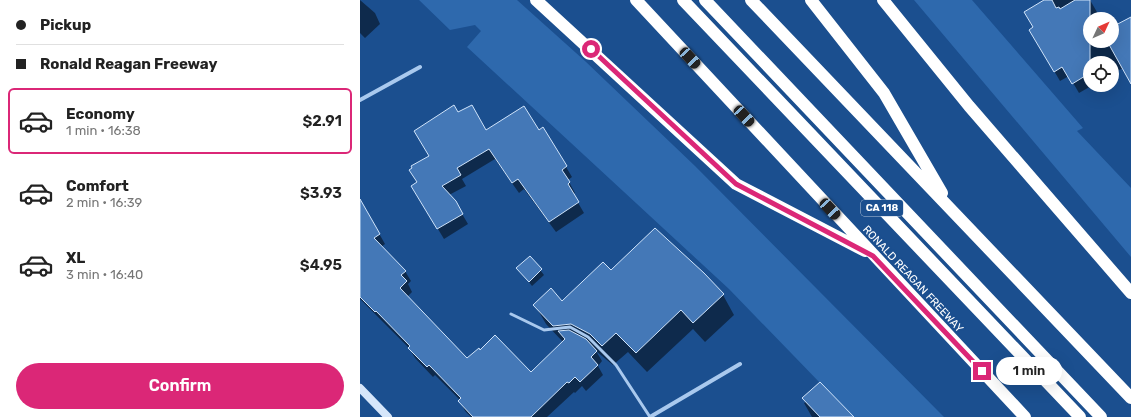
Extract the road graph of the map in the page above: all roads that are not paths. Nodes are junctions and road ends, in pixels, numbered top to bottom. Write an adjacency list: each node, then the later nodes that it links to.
1 (536, 0): 11 (highway)
2 (636, 0): 11 (highway, RONALD REAGAN FREEWAY)
3 (683, 0): 20 (highway, CA 118)
4 (705, 0): 21 (highway, CA 118)
5 (751, 0): 10 (highway)
6 (811, 0): 10 (highway)
7 (883, 0): 12 (highway)
8 (420, 67): 9 (street)
9 (360, 100)
10 (952, 210): 16 (highway)
11 (873, 256): 19 (highway, RONALD REAGAN FREEWAY)
12 (1131, 293)
13 (511, 314): 18 (lane)
14 (740, 364): 18 (street)
15 (360, 388): 17 (main road)
16 (1131, 398)
17 (388, 417)
18 (650, 417)
19 (1026, 417)
20 (1080, 417)
21 (1101, 417)

